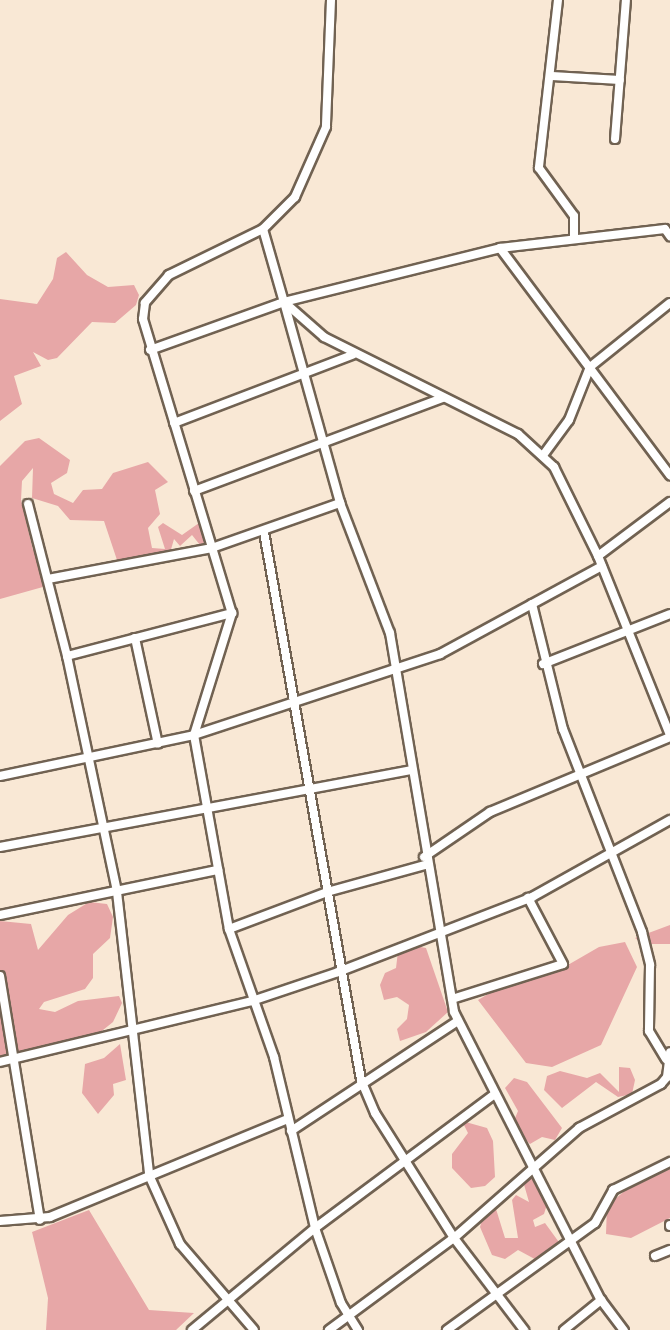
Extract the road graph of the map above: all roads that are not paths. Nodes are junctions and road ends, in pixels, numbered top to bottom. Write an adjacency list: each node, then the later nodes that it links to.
1 (331, 0): 7 (street)
2 (558, 0): 4 (street)
3 (626, 0): 5 (street)
4 (552, 76): 5 (street); 9 (street)
5 (620, 80): 6 (street)
6 (615, 139)
7 (263, 229): 11 (street); 13 (street)
8 (670, 236): 9 (street)
9 (574, 239): 10 (street)
10 (500, 248): 11 (street); 15 (street)
11 (284, 302): 13 (street); 14 (street); 16 (street)
12 (670, 303): 15 (street)
13 (150, 350): 18 (street)
14 (352, 355): 16 (street); 17 (street)
15 (590, 367): 20 (street); 21 (street)
16 (302, 375): 18 (street); 19 (street)
17 (443, 398): 19 (street); 20 (street)
18 (174, 423): 22 (street)
19 (322, 442): 22 (street); 24 (street)
20 (544, 454): 28 (street)
21 (670, 475)
22 (194, 491): 27 (street)
23 (670, 502): 28 (street)
24 (340, 503): 26 (street); 38 (street)
25 (28, 504): 30 (street)
26 (264, 532): 27 (street); 39 (street)
27 (212, 548): 30 (street); 32 (street)
28 (598, 556): 29 (street)
29 (602, 566): 31 (street); 34 (street)
30 (48, 579): 36 (street)
31 (532, 604): 37 (street); 38 (street)
32 (232, 613): 35 (street); 41 (street)
33 (670, 614): 34 (street)
34 (630, 630): 37 (street); 40 (street)
35 (135, 638): 36 (street); 43 (street)
36 (68, 656): 44 (street)
37 (543, 664): 46 (street)
38 (397, 668): 39 (street); 45 (street)
39 (293, 703): 41 (street); 48 (street)
40 (667, 718): 42 (street)
41 (194, 735): 43 (street); 49 (street)
42 (670, 736): 46 (street)
43 (158, 744): 44 (street)
44 (91, 760): 47 (street); 51 (street)
45 (411, 770): 48 (street); 54 (street)
46 (581, 773): 53 (street); 54 (street)
47 (0, 776)
48 (308, 790): 49 (street); 57 (street)
49 (204, 807): 51 (street); 55 (street)
50 (670, 820): 53 (street)
51 (103, 826): 52 (street); 56 (street)
52 (0, 847)
53 (609, 852): 58 (street); 68 (street)
54 (425, 861): 57 (street); 61 (street)
55 (218, 870): 56 (street); 60 (street)
56 (117, 892): 59 (street); 67 (street)
57 (327, 892): 60 (street); 62 (street)
58 (528, 898): 61 (street); 64 (street)
59 (0, 915)
60 (229, 929): 65 (street)
61 (439, 932): 62 (street); 64 (street)
62 (338, 972): 65 (street); 71 (street)
63 (0, 976): 69 (street)
64 (452, 999): 66 (street)
65 (252, 1001): 67 (street); 74 (street)
66 (458, 1021): 71 (street); 73 (street)
67 (131, 1032): 69 (street); 79 (street)
68 (668, 1055): 72 (street)
69 (14, 1060): 70 (street); 80 (street)
70 (0, 1062)
71 (361, 1080): 75 (street); 76 (street)
72 (669, 1080): 78 (street)
73 (495, 1094): 76 (street); 78 (street)
74 (288, 1119): 75 (street); 79 (street)
75 (291, 1131): 82 (street)
76 (405, 1160): 82 (street); 83 (street)
77 (670, 1162): 84 (street)
78 (531, 1166): 83 (street); 84 (street)
79 (149, 1175): 80 (street); 88 (street)
80 (40, 1220): 81 (street)
81 (0, 1221)
82 (315, 1228): 88 (street); 90 (street)
83 (454, 1238): 87 (street); 90 (street)
84 (570, 1242): 87 (street); 89 (street)
85 (670, 1250): 86 (street)
86 (655, 1256)
87 (496, 1293): 95 (street); 96 (street)
88 (229, 1299): 91 (street); 92 (street)
89 (601, 1300): 97 (street); 98 (street)
90 (347, 1316): 93 (street); 94 (street)
91 (192, 1330)
92 (254, 1330)
93 (329, 1330)
94 (358, 1330)
95 (447, 1330)
96 (524, 1330)
97 (564, 1330)
98 (624, 1330)

